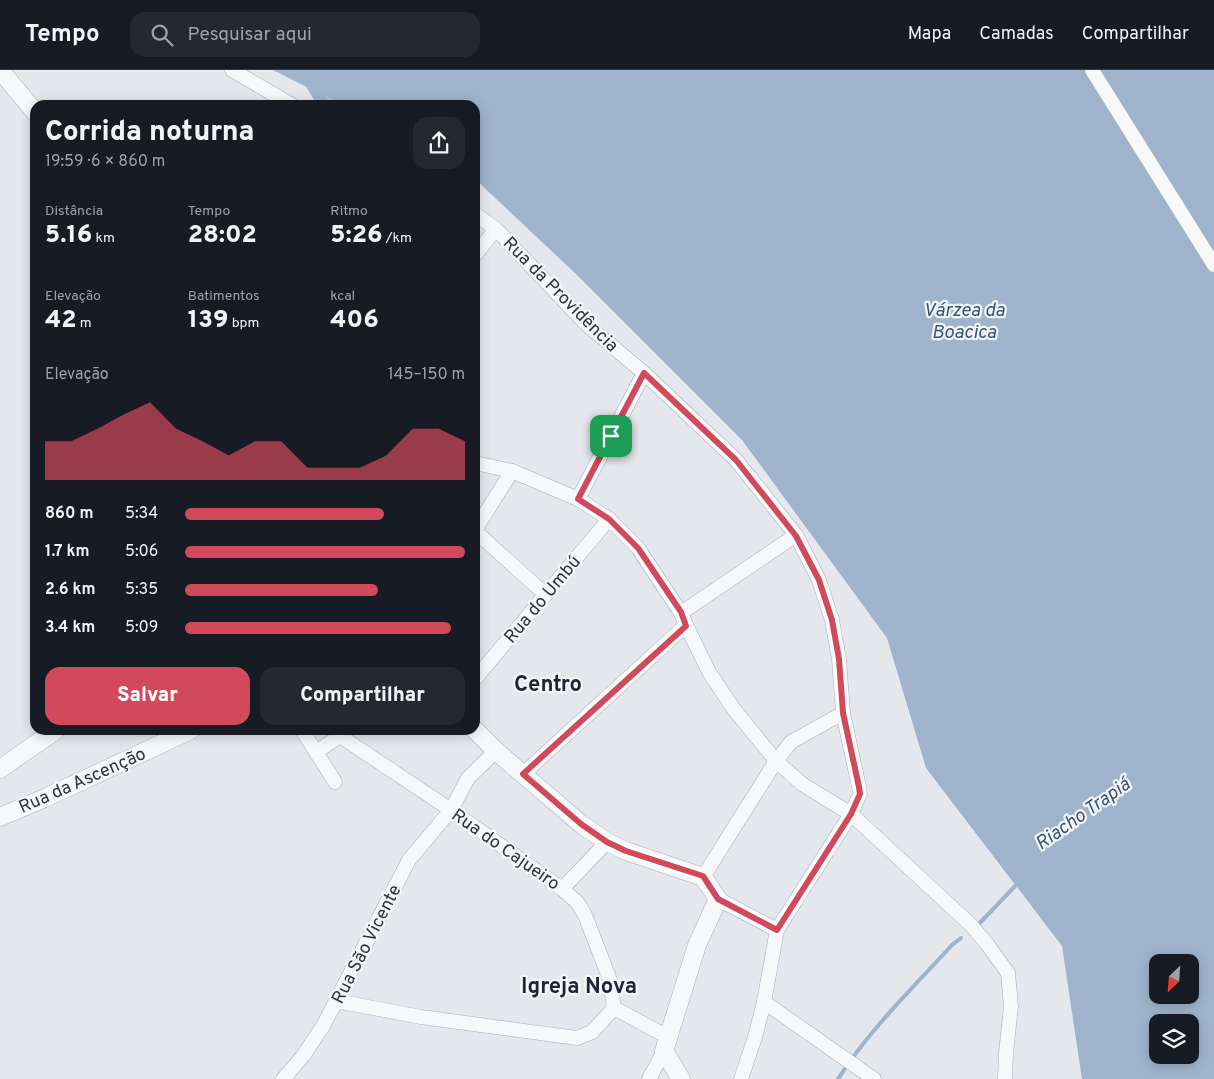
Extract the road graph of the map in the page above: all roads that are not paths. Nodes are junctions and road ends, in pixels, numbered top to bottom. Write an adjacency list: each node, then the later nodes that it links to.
1 (232, 70): 4 (street)
2 (1092, 70): 9 (street)
3 (3, 79): 5 (street)
4 (283, 100)
5 (30, 107)
6 (480, 218): 7 (street, Rua da Providência)
7 (496, 229): 8 (street); 10 (street, Rua da Providência)
8 (480, 249)
9 (1214, 265)
10 (644, 373): 13 (street); 17 (street, Rua da Providência)
11 (480, 463): 12 (street)
12 (512, 471): 13 (street); 15 (street)
13 (578, 499): 14 (street)
14 (609, 519): 18 (street, Rua do Umbú); 19 (street)
15 (480, 522)
16 (480, 535): 18 (street)
17 (796, 536): 19 (street); 21 (street, Rua da Providência)
18 (546, 594): 20 (street, Rua do Umbú)
19 (683, 619): 30 (street); 32 (street)
20 (480, 673)
21 (843, 713): 30 (street); 35 (street, Rua da Providência)
22 (49, 735): 31 (street)
23 (180, 735): 36 (street, Rua da Ascenção)
24 (305, 735): 29 (street)
25 (339, 735): 29 (street)
26 (345, 735): 34 (street, Rua do Cajueiro)
27 (480, 735): 28 (street)
28 (496, 750): 32 (street); 34 (street, Rua São Vicente)
29 (316, 752): 33 (street)
30 (776, 762): 35 (street); 38 (street)
31 (0, 769)
32 (523, 774): 37 (street)
33 (334, 782)
34 (451, 810): 39 (street, Rua do Cajueiro); 42 (street, Rua São Vicente)
35 (851, 814): 41 (street, Rua da Providência); 52 (street)
36 (0, 817)
37 (607, 842): 38 (street); 39 (street)
38 (703, 876): 40 (street)
39 (562, 888): 44 (street, Rua do Cajueiro)
40 (718, 899): 41 (street); 45 (street)
41 (777, 930): 43 (street)
42 (336, 1001): 44 (street); 47 (street, Rua São Vicente)
43 (764, 1002): 46 (street); 50 (street)
44 (614, 1008): 45 (street)
45 (666, 1044): 48 (street); 49 (street)
46 (858, 1072): 51 (street)
47 (283, 1079)
48 (649, 1079)
49 (681, 1079)
50 (741, 1079)
51 (874, 1079)
52 (1005, 1079)

